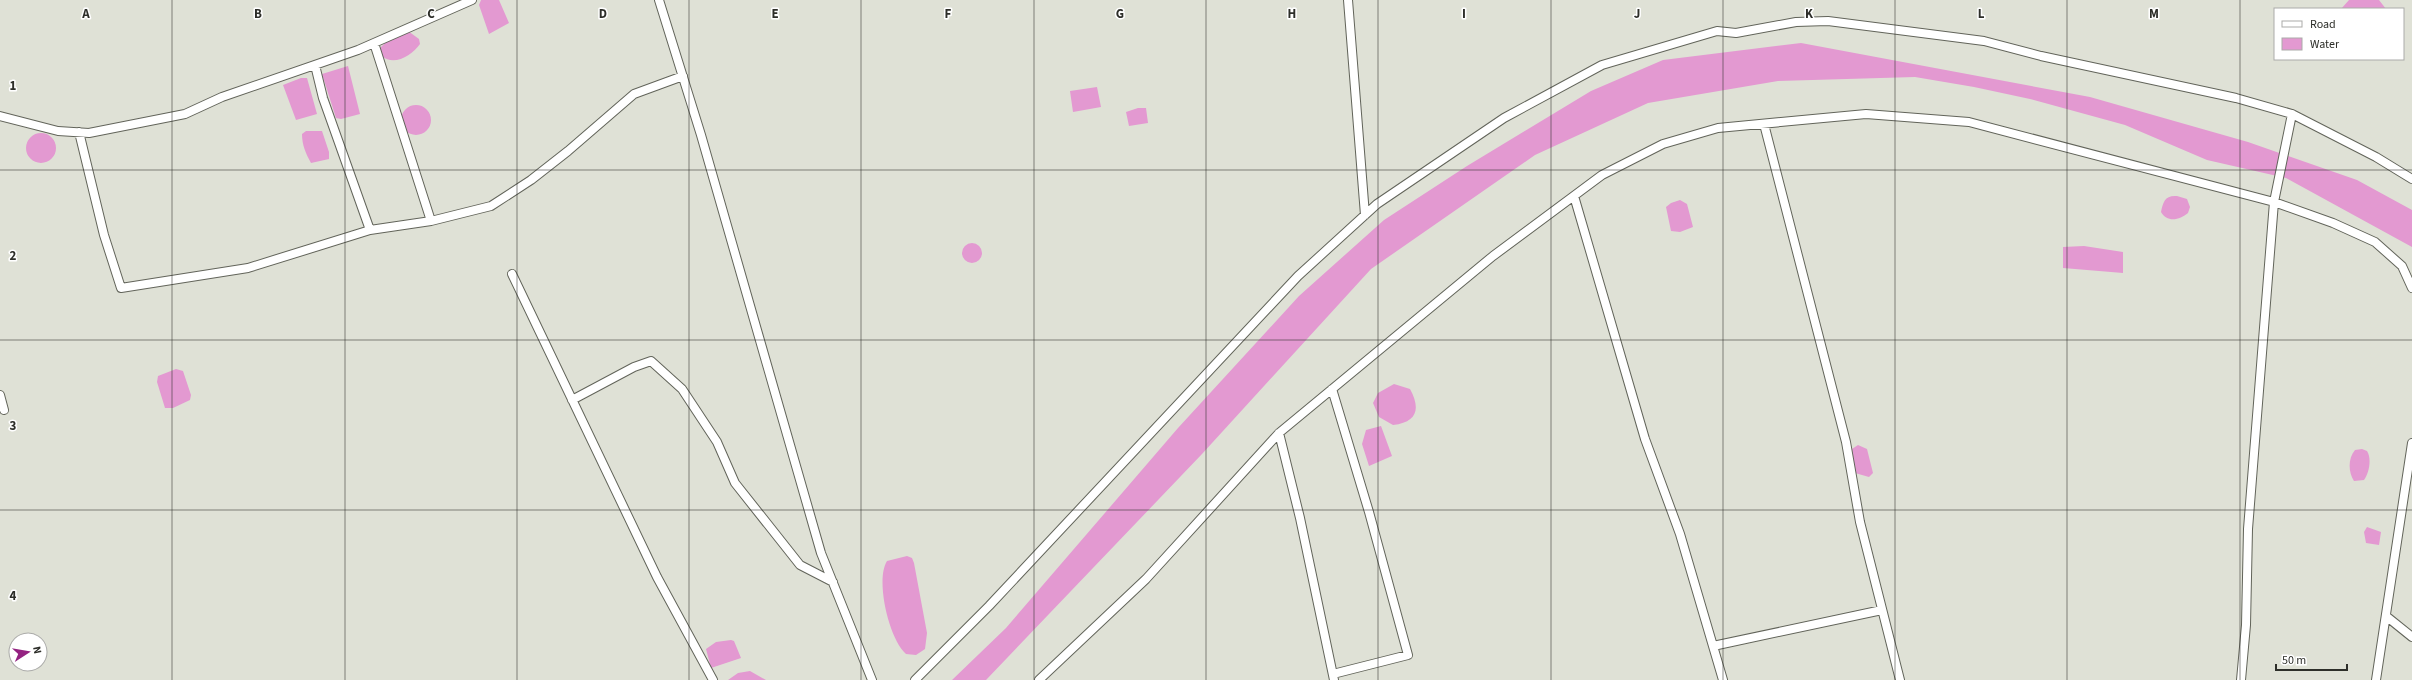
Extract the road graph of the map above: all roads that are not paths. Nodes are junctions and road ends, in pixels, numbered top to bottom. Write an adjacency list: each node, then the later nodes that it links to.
1 (472, 0): 4 (street)
2 (659, 0): 6 (street)
3 (1348, 0): 14 (street)
4 (374, 43): 5 (street); 15 (street)
5 (315, 65): 10 (street); 16 (street)
6 (684, 76): 15 (street); 26 (street)
7 (2292, 114): 11 (street); 13 (street); 14 (street)
8 (0, 116): 10 (street)
9 (1764, 124): 12 (street); 13 (street); 27 (street)
10 (79, 132): 16 (street)
11 (2412, 179)
12 (1574, 196): 19 (street); 30 (street)
13 (2274, 202): 18 (street); 38 (street)
14 (1365, 215): 34 (street)
15 (431, 221): 16 (street)
16 (370, 230)
17 (512, 274): 21 (street)
18 (2412, 288)
19 (1332, 389): 23 (street); 31 (street)
20 (0, 395): 22 (street)
21 (572, 400): 26 (street); 32 (street)
22 (4, 410)
23 (1279, 433): 31 (street); 35 (street)
24 (2412, 443): 25 (street)
25 (2409, 492): 28 (street)
26 (833, 582): 33 (street)
27 (1882, 610): 30 (street); 37 (street)
28 (2386, 616): 29 (street); 39 (street)
29 (2412, 637)
30 (1713, 646): 36 (street)
31 (1333, 677)
32 (713, 680)
33 (872, 680)
34 (915, 680)
35 (1039, 680)
36 (1723, 680)
37 (1900, 680)
38 (2241, 680)
39 (2376, 680)

